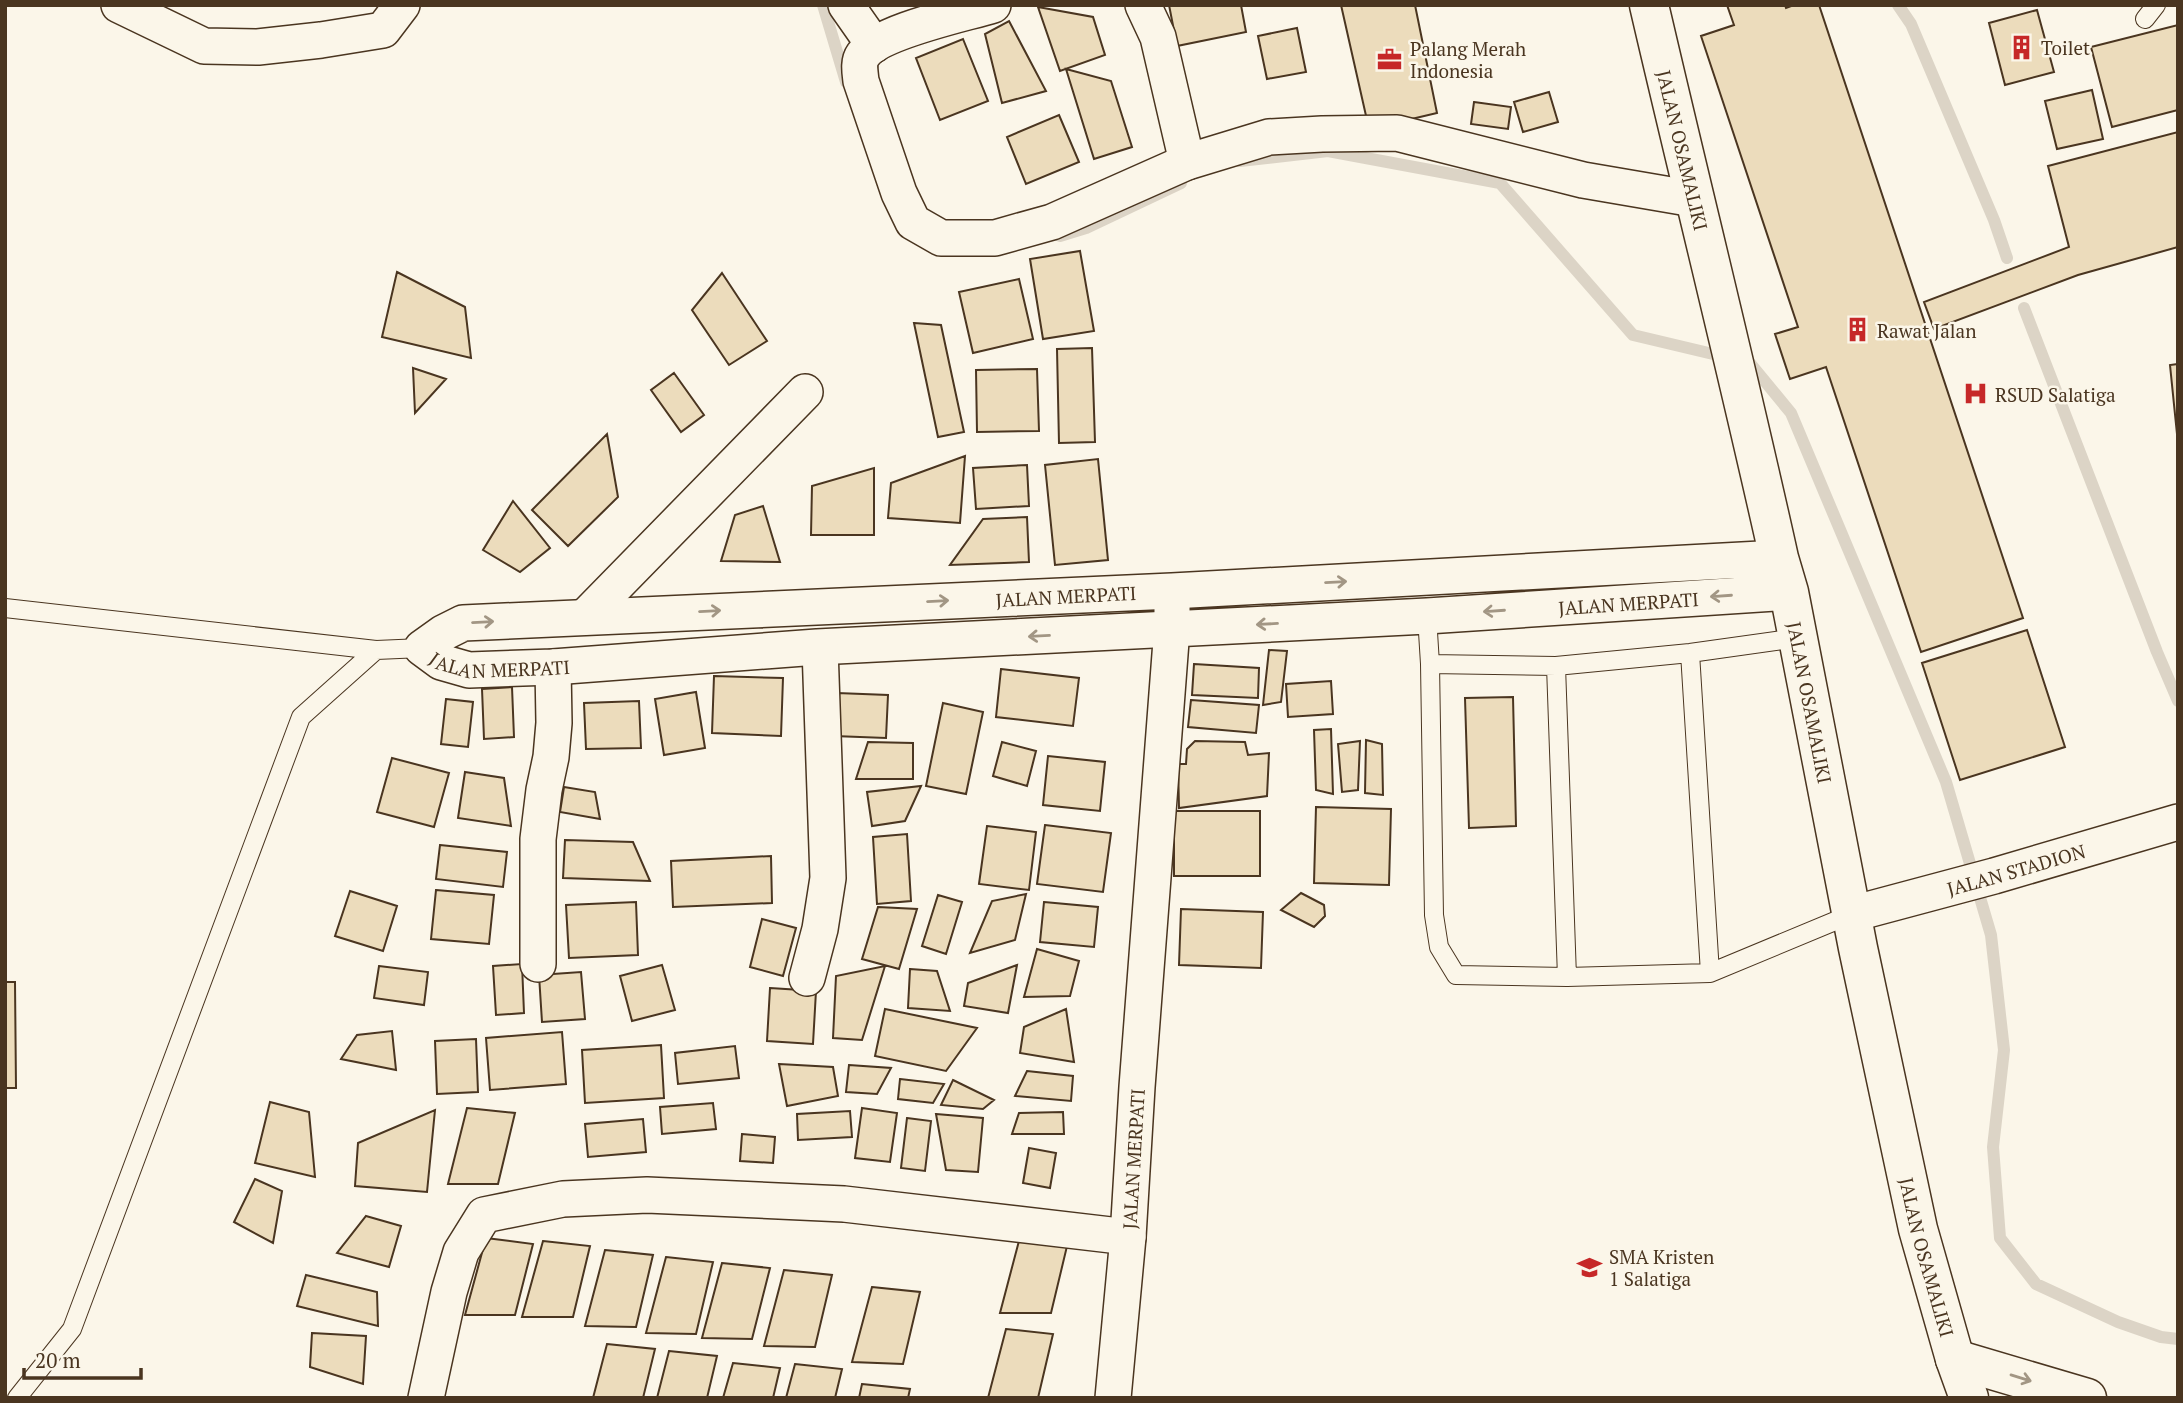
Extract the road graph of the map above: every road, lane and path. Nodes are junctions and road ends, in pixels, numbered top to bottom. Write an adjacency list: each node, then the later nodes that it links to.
1 (120, 5): 2 (street)
2 (402, 5)
3 (846, 5): 7 (street)
4 (993, 5): 7 (street)
5 (1143, 5): 8 (street)
6 (1648, 5): 9 (main road, JALAN OSAMALIKI)
7 (874, 44): 8 (street)
8 (1187, 162): 9 (street)
9 (1694, 199): 11 (main road, JALAN OSAMALIKI)
10 (805, 392): 15 (street)
11 (1784, 575): 12 (street, JALAN MERPATI, one-way to 11); 14 (street, JALAN MERPATI, one-way to 14); 17 (main road, JALAN OSAMALIKI)
12 (1172, 591): 15 (street, JALAN MERPATI, one-way to 12); 16 (street, JALAN MERPATI)
13 (5, 608): 20 (lane)
14 (1427, 616): 16 (street, JALAN MERPATI, one-way to 16); 22 (lane)
15 (584, 617): 18 (street, JALAN MERPATI, one-way to 15)
16 (1172, 628): 19 (street, JALAN MERPATI, one-way to 19); 31 (street, JALAN MERPATI)
17 (1797, 638): 21 (lane); 26 (main road, JALAN OSAMALIKI)
18 (422, 648): 20 (lane); 24 (street, JALAN MERPATI)
19 (820, 648): 24 (street, JALAN MERPATI); 30 (street)
20 (376, 650): 33 (lane)
21 (1689, 653): 23 (lane); 28 (lane)
22 (1430, 664): 23 (lane); 29 (lane)
23 (1556, 666): 29 (lane)
24 (553, 667): 27 (street)
25 (2178, 822): 26 (street, JALAN STADION)
26 (1852, 914): 28 (lane); 32 (main road, JALAN OSAMALIKI)
27 (538, 964)
28 (1710, 973): 29 (lane)
29 (1567, 977)
30 (807, 978)
31 (1128, 1237): 34 (street); 35 (street, JALAN MERPATI)
32 (1955, 1359): 36 (main road, JALAN OSAMALIKI); 37 (main road, one-way to 37)
33 (17, 1398)
34 (426, 1398)
35 (1113, 1398)
36 (1969, 1398)
37 (2087, 1398)

